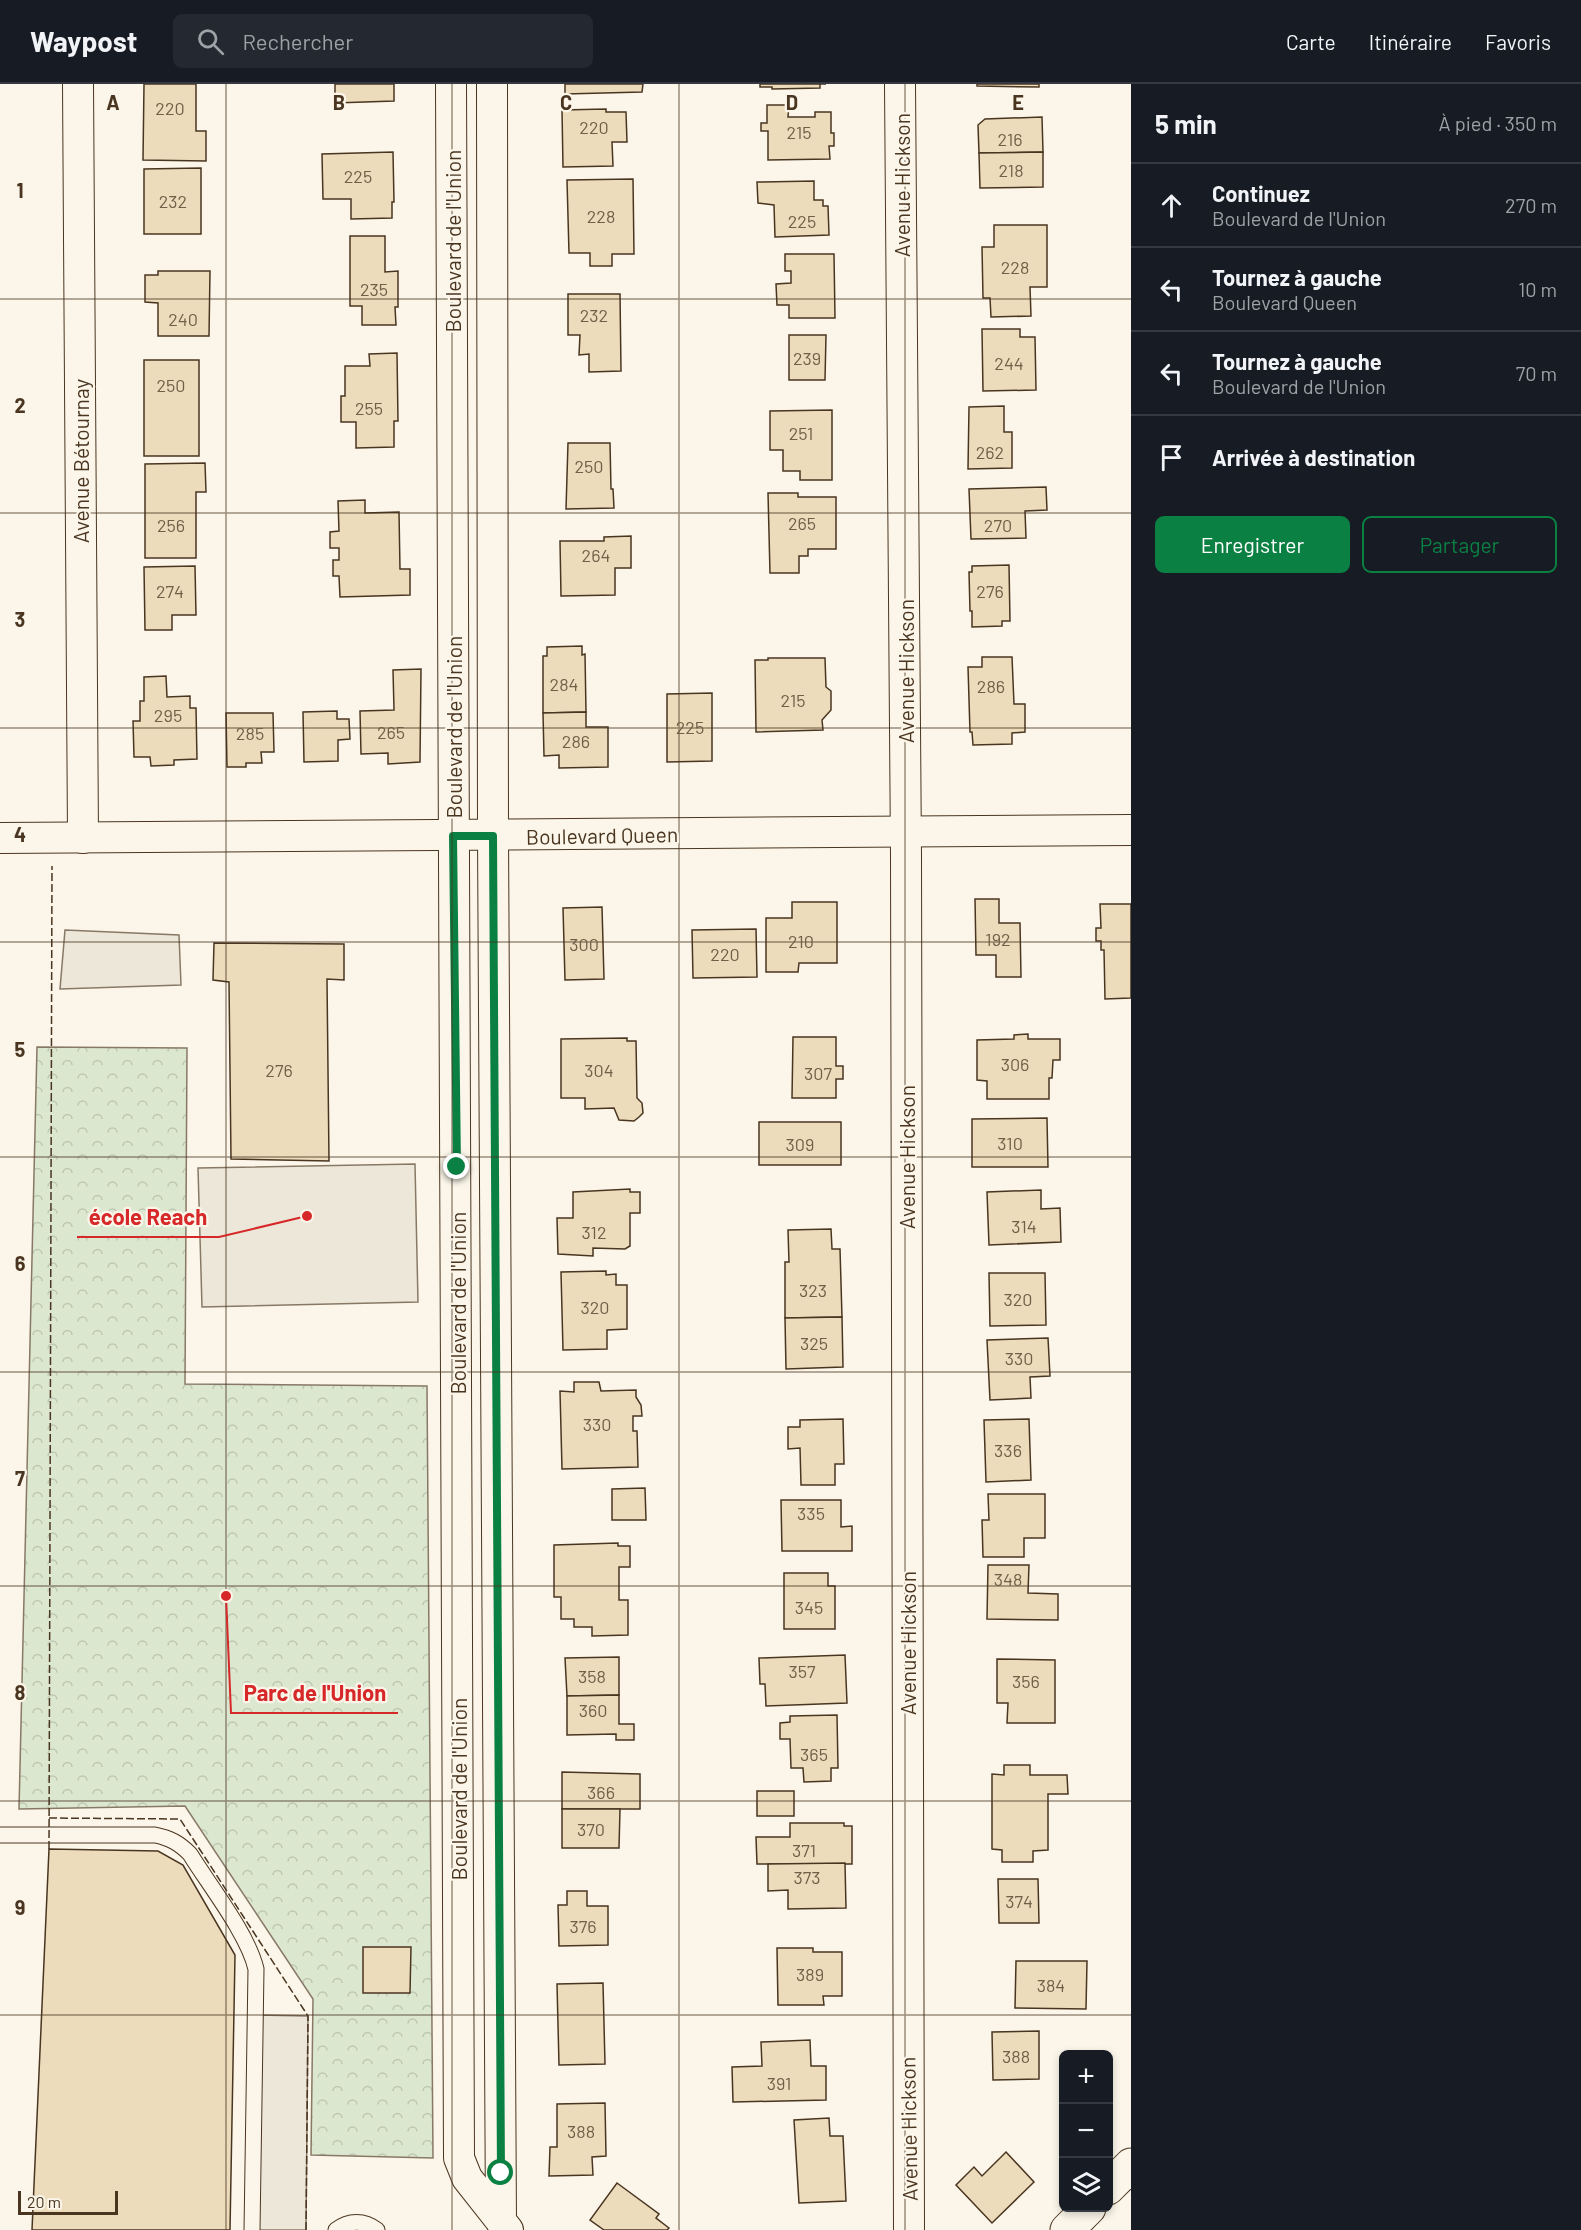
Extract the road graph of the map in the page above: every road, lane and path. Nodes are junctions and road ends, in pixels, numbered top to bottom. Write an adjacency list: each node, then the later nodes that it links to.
1 (78, 84): 10 (street, Avenue Bétournay)
2 (451, 84): 7 (street, Boulevard de l'Union)
3 (492, 84): 8 (street, Boulevard de l'Union)
4 (900, 84): 6 (street, Avenue Hickson)
5 (1131, 830): 6 (street, Boulevard Queen)
6 (906, 832): 8 (street, Boulevard Queen); 19 (street, Avenue Hickson)
7 (453, 836): 8 (street, Boulevard Queen); 10 (street, Boulevard Queen); 15 (street, Boulevard de l'Union)
8 (493, 836): 15 (street, Boulevard de l'Union)
9 (0, 838): 10 (street, Boulevard Queen)
10 (83, 838)
11 (0, 1835): 16 (lane)
12 (1131, 2165): 13 (street)
13 (1113, 2182)
14 (1085, 2212): 20 (street)
15 (505, 2226)
16 (252, 2230)
17 (336, 2230): 18 (lane)
18 (377, 2230)
19 (909, 2230)
20 (1067, 2230)

